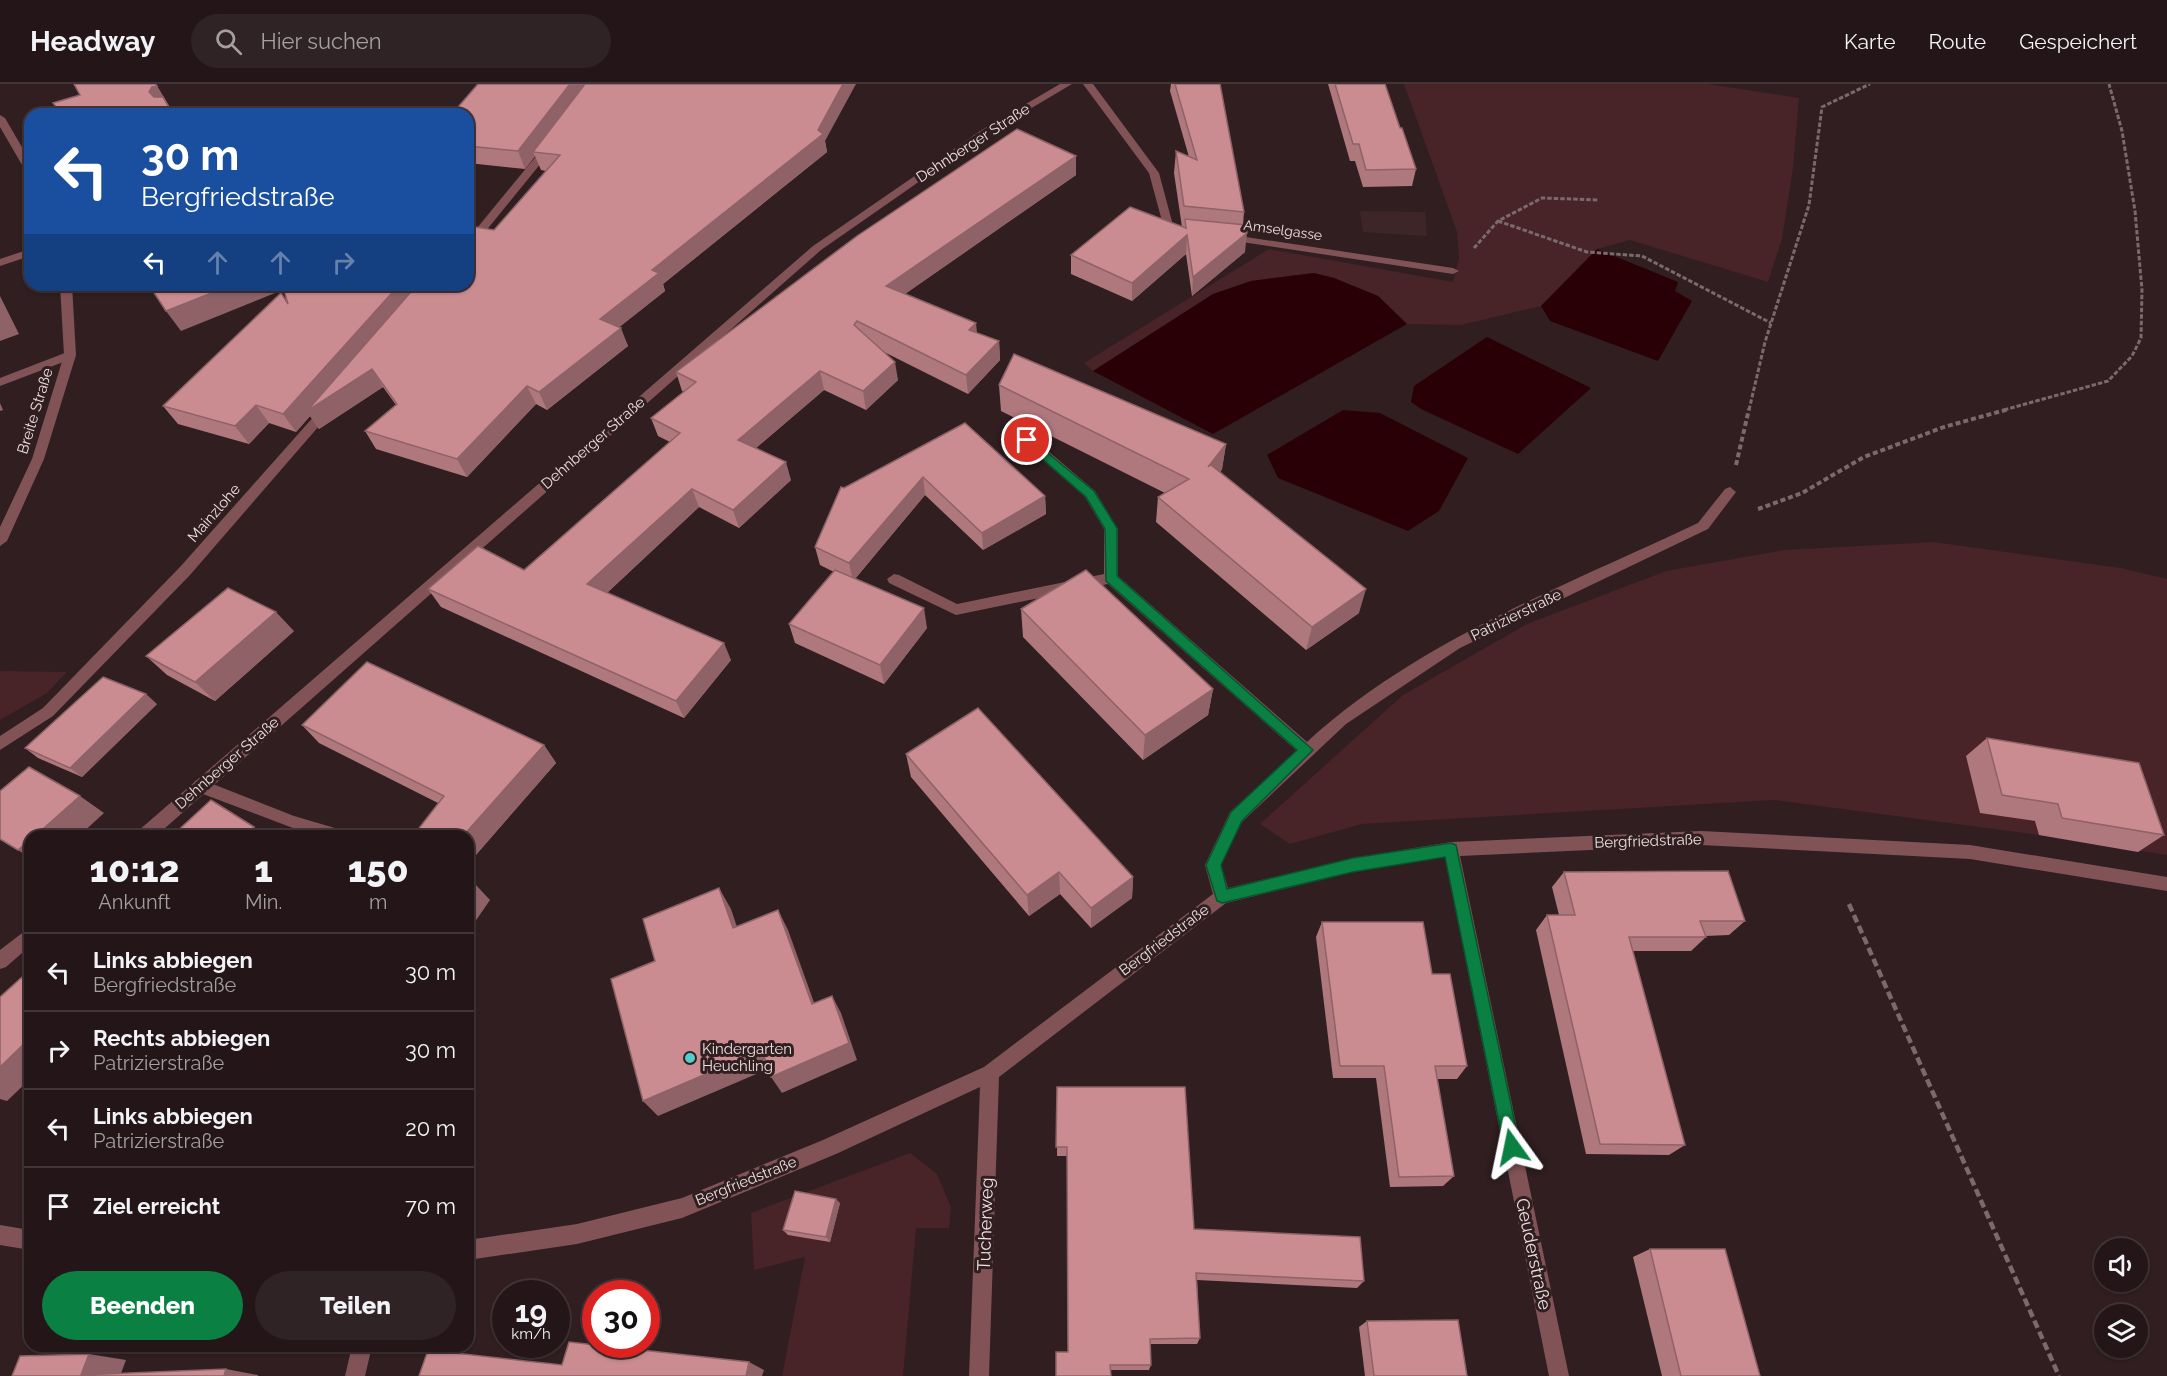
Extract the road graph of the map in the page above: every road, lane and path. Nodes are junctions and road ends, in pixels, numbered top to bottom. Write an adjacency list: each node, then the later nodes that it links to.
1 (1067, 84): 29 (street, Dehnberger Straße)
2 (1088, 84): 10 (street)
3 (1870, 84): 17 (path)
4 (2109, 84): 23 (path)
5 (0, 118): 7 (street)
6 (558, 136): 12 (street)
7 (24, 160)
8 (1599, 200): 9 (path)
9 (1498, 221): 15 (path); 17 (path)
10 (1194, 234)
11 (1217, 236): 15 (street, Amselgasse)
12 (474, 239)
13 (24, 254): 14 (street)
14 (0, 263)
15 (1453, 271)
16 (66, 291): 18 (street, Breite Straße)
17 (1771, 323): 22 (path)
18 (70, 355): 19 (street); 24 (street, Breite Straße)
19 (0, 382)
20 (334, 401): 27 (street, Mainzlohe)
21 (1011, 426): 25 (street)
22 (1730, 492): 23 (street, Patrizierstraße)
23 (1703, 526): 28 (street, Patrizierstraße)
24 (0, 541)
25 (1111, 578): 26 (street); 28 (street)
26 (894, 579)
27 (0, 744)
28 (1306, 750): 34 (street, Patrizierstraße)
29 (200, 786): 30 (street, Dehnberger Straße); 31 (street)
30 (151, 830)
31 (319, 830)
32 (1451, 849): 33 (street, Bergfriedstraße); 34 (street, Bergfriedstraße); 45 (street, Geuderstraße)
33 (2167, 885)
34 (1222, 897): 38 (street, Bergfriedstraße)
35 (1849, 904): 46 (path)
36 (24, 940): 37 (street)
37 (0, 961)
38 (990, 1073): 41 (street, Bergfriedstraße); 44 (street, Tucherweg)
39 (0, 1234): 40 (street)
40 (24, 1239)
41 (474, 1249)
42 (361, 1352): 43 (street)
43 (355, 1376)
44 (980, 1376)
45 (1559, 1376)
46 (2059, 1376)

